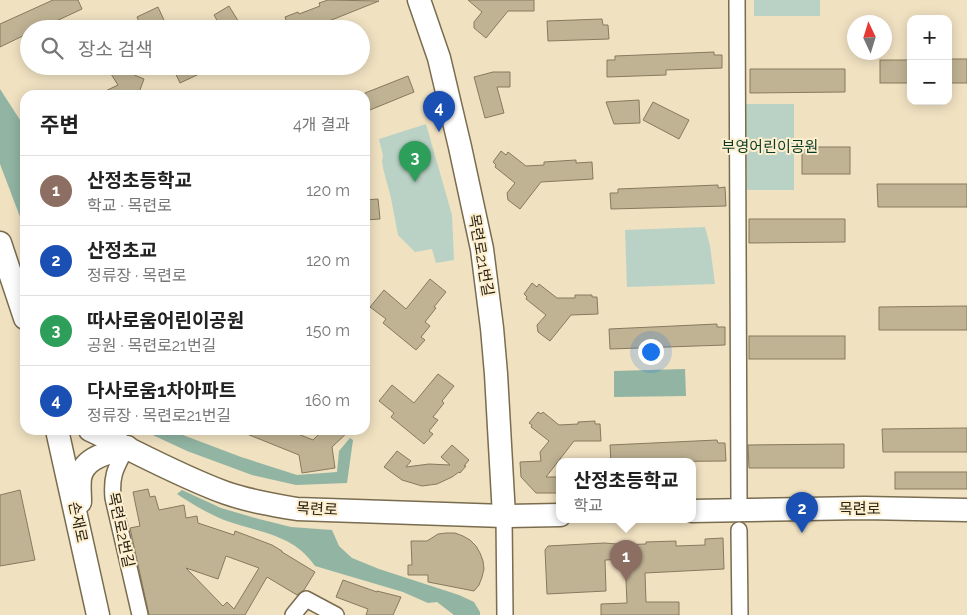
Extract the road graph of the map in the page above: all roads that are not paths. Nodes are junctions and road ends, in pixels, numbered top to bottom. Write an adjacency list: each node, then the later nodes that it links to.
1 (419, 0): 12 (main road, 목련로21번길)
2 (737, 0): 8 (street)
3 (0, 243): 4 (main road)
4 (20, 303)
5 (58, 435): 13 (main road, 손재로)
6 (101, 435): 7 (main road, 목련로)
7 (127, 447): 12 (main road, 목련로); 13 (main road); 16 (street, 목련로2번길)
8 (739, 498)
9 (967, 510): 10 (main road, 목련로)
10 (696, 511)
11 (556, 514): 12 (main road, 목련로)
12 (504, 516): 19 (street)
13 (80, 530): 15 (main road, 손재로)
14 (739, 530): 20 (street)
15 (98, 615)
16 (140, 615)
17 (293, 615): 18 (street)
18 (336, 615)
19 (505, 615)
20 (740, 615)

